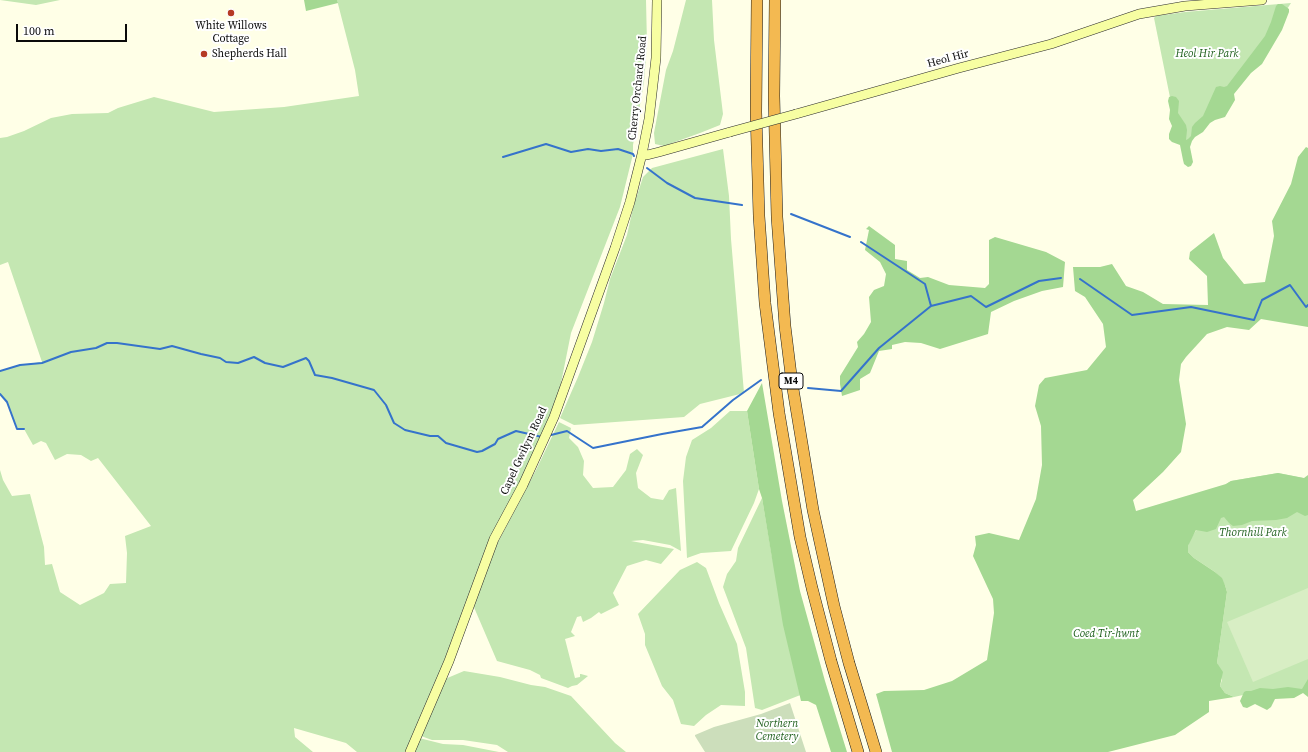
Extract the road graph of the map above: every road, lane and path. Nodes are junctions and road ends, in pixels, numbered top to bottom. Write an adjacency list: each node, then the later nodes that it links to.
1 (657, 0): 5 (street, Cherry Orchard Road)
2 (757, 0): 7 (highway, M4)
3 (774, 0): 8 (highway, M4)
4 (1262, 0): 5 (street, Heol Hir, bridge)
5 (642, 154): 6 (street, Capel Gwilym Road)
6 (410, 752)
7 (858, 752)
8 (876, 752)

